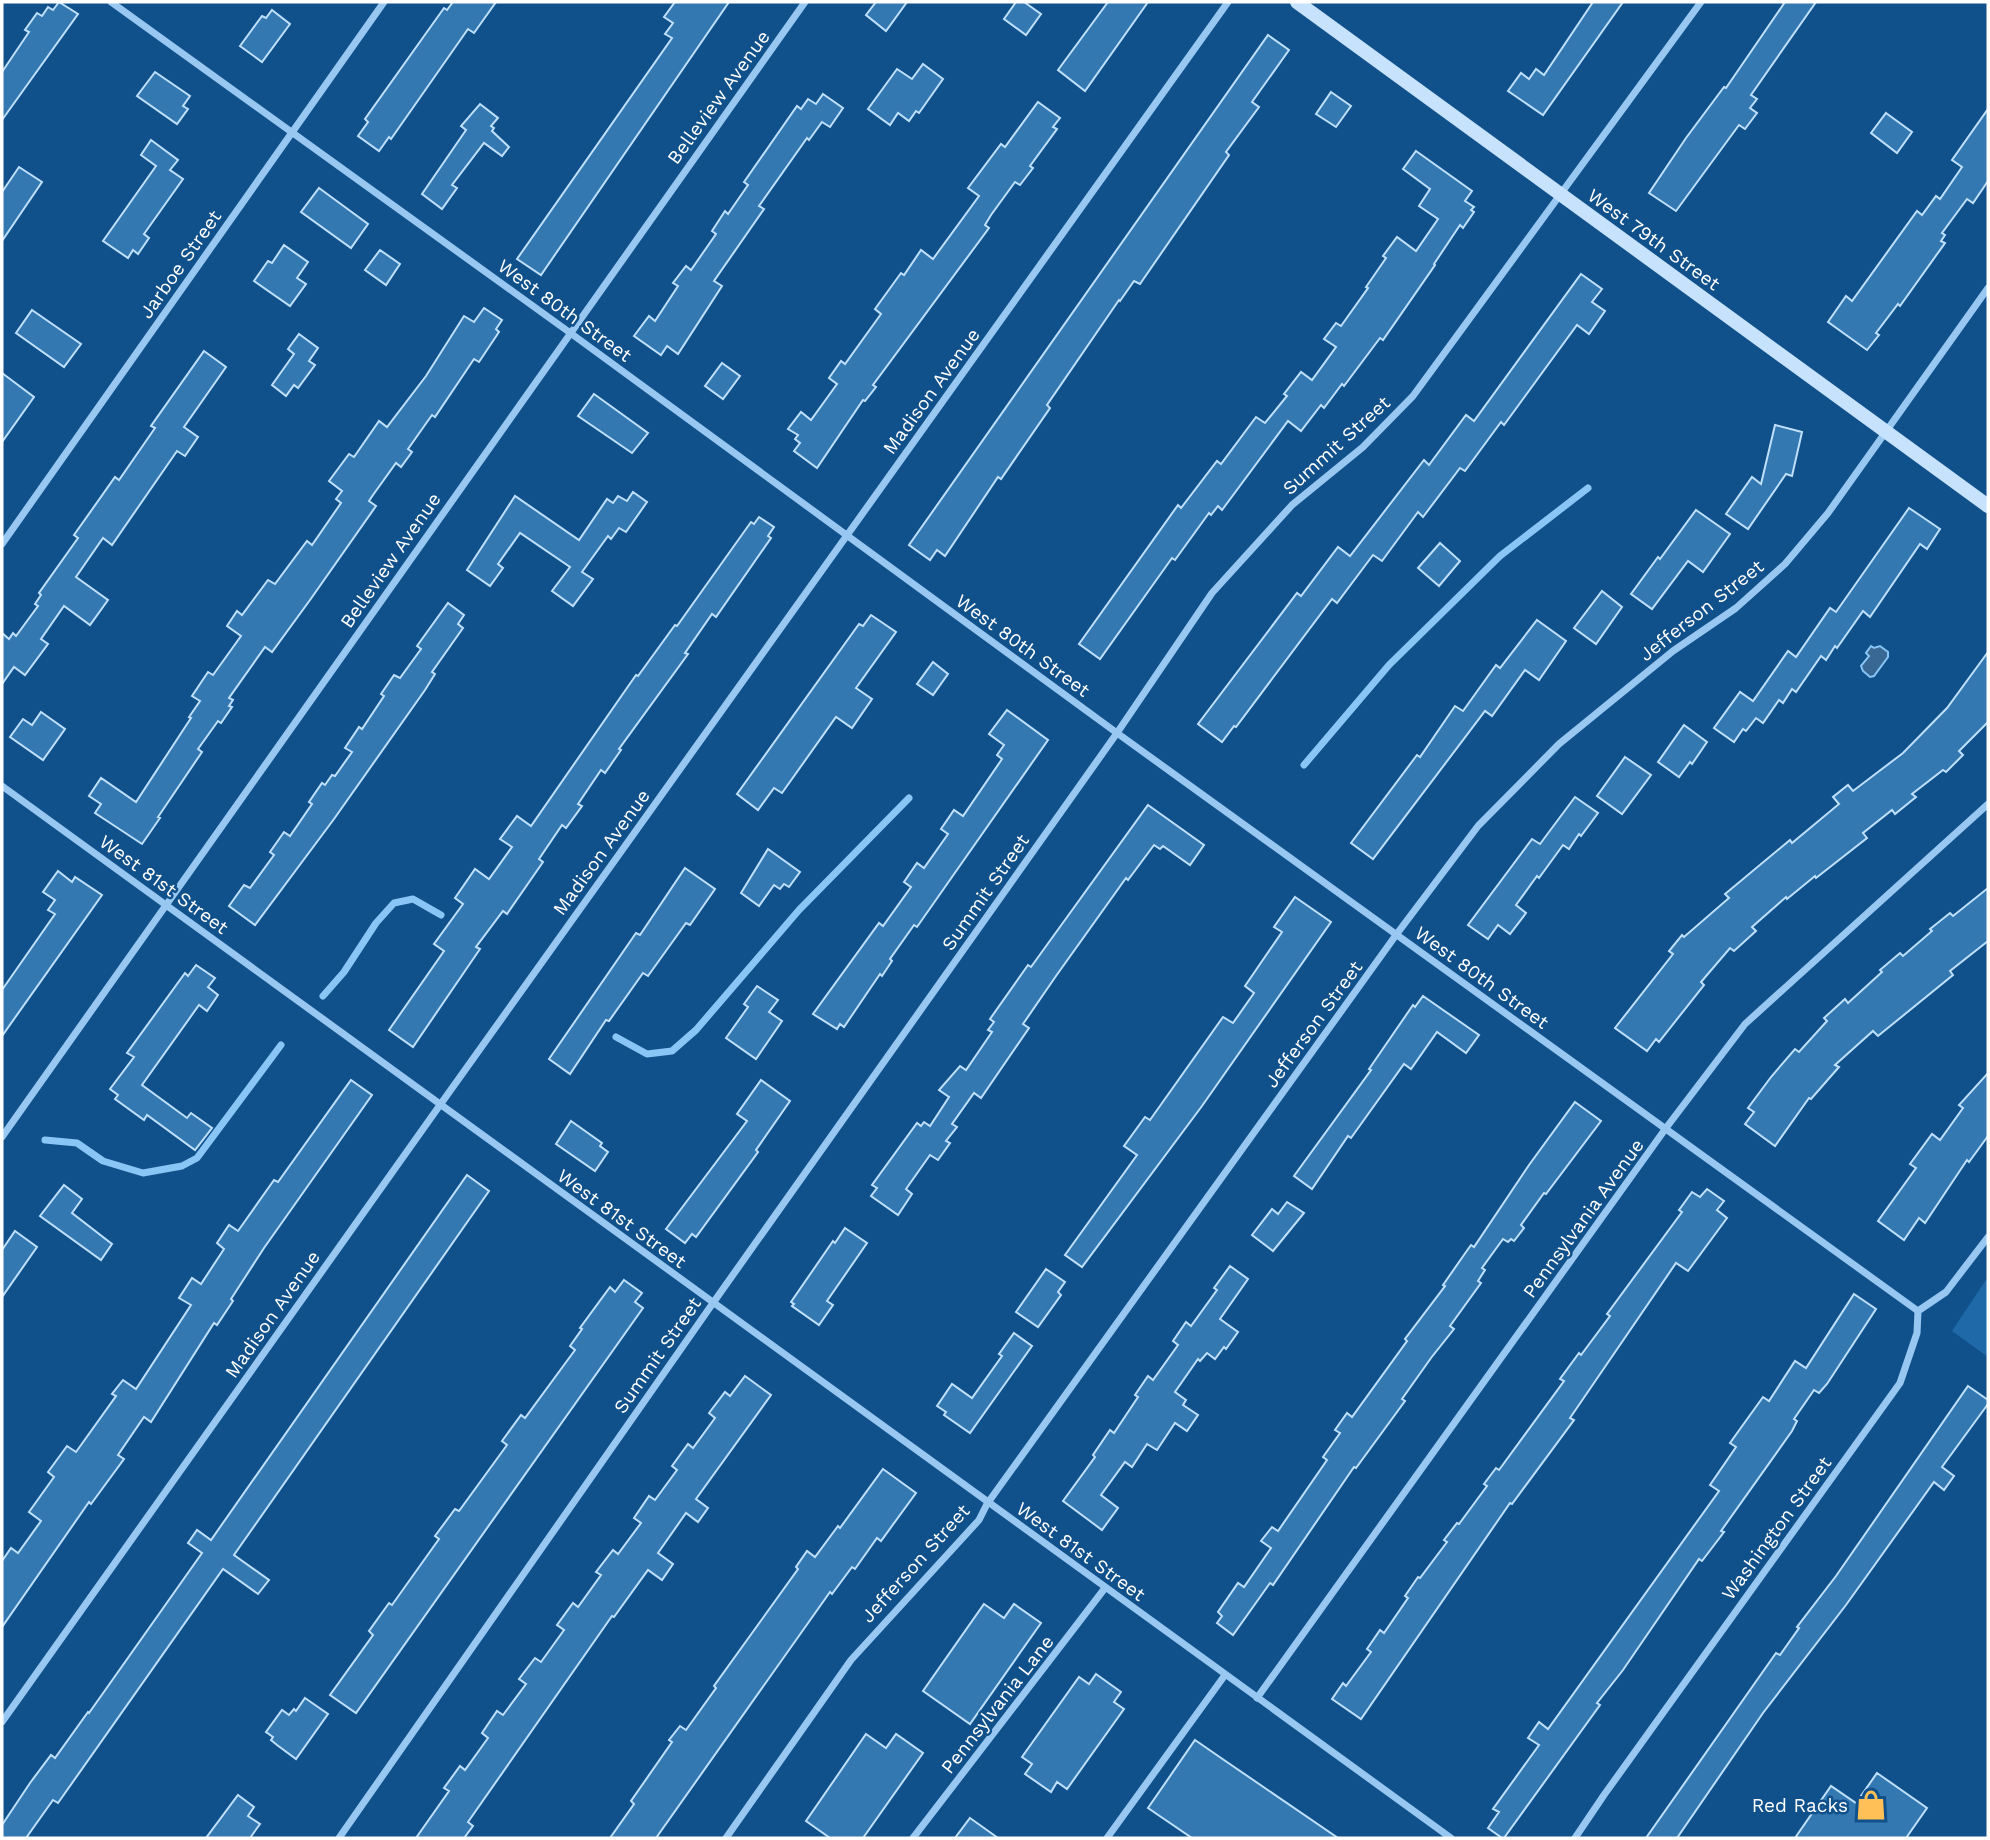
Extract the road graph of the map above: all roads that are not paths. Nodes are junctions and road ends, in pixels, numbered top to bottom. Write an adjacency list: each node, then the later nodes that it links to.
1 (111, 2): 7 (street, West 80th Street)
2 (384, 2): 7 (street, Jarboe Street)
3 (805, 2): 10 (street, Belleview Avenue)
4 (1228, 2): 13 (street, Madison Avenue)
5 (1297, 2): 8 (street, West 79th Street)
6 (1701, 2): 8 (street, Summit Street)
7 (292, 132): 10 (street, West 80th Street); 14 (street, Jarboe Street)
8 (1562, 195): 11 (street, West 79th Street); 15 (street, Summit Street)
9 (1988, 288): 11 (street, Jefferson Street)
10 (569, 332): 13 (street, West 80th Street); 18 (street, Belleview Avenue)
11 (1886, 432): 12 (street, West 79th Street); 19 (street, Jefferson Street)
12 (1988, 506)
13 (847, 536): 15 (street, West 80th Street); 20 (street, Madison Avenue)
14 (2, 544)
15 (1117, 733): 19 (street, West 80th Street); 24 (street, Summit Street)
16 (2, 786): 18 (street, West 81st Street)
17 (1988, 804): 21 (street, Pennsylvania Avenue)
18 (166, 905): 20 (street, West 81st Street); 22 (street, Belleview Avenue)
19 (1396, 935): 21 (street, West 80th Street); 26 (street, Jefferson Street)
20 (440, 1105): 24 (street, West 81st Street); 30 (street, Madison Avenue)
21 (1666, 1128): 25 (street, West 80th Street); 29 (street, Pennsylvania Avenue)
22 (2, 1137)
23 (1988, 1237): 25 (street)
24 (713, 1303): 26 (street, West 81st Street); 31 (street, Summit Street)
25 (1918, 1311): 36 (street, Washington Street)
26 (988, 1504): 27 (street, West 81st Street); 32 (street, Jefferson Street)
27 (1105, 1588): 28 (street, West 81st Street); 33 (street, Pennsylvania Lane)
28 (1225, 1675): 29 (street, West 81st Street); 34 (street)
29 (1257, 1698): 35 (street, West 81st Street)
30 (2, 1722)
31 (339, 1838)
32 (726, 1838)
33 (913, 1838)
34 (1107, 1838)
35 (1451, 1838)
36 (1575, 1838)

